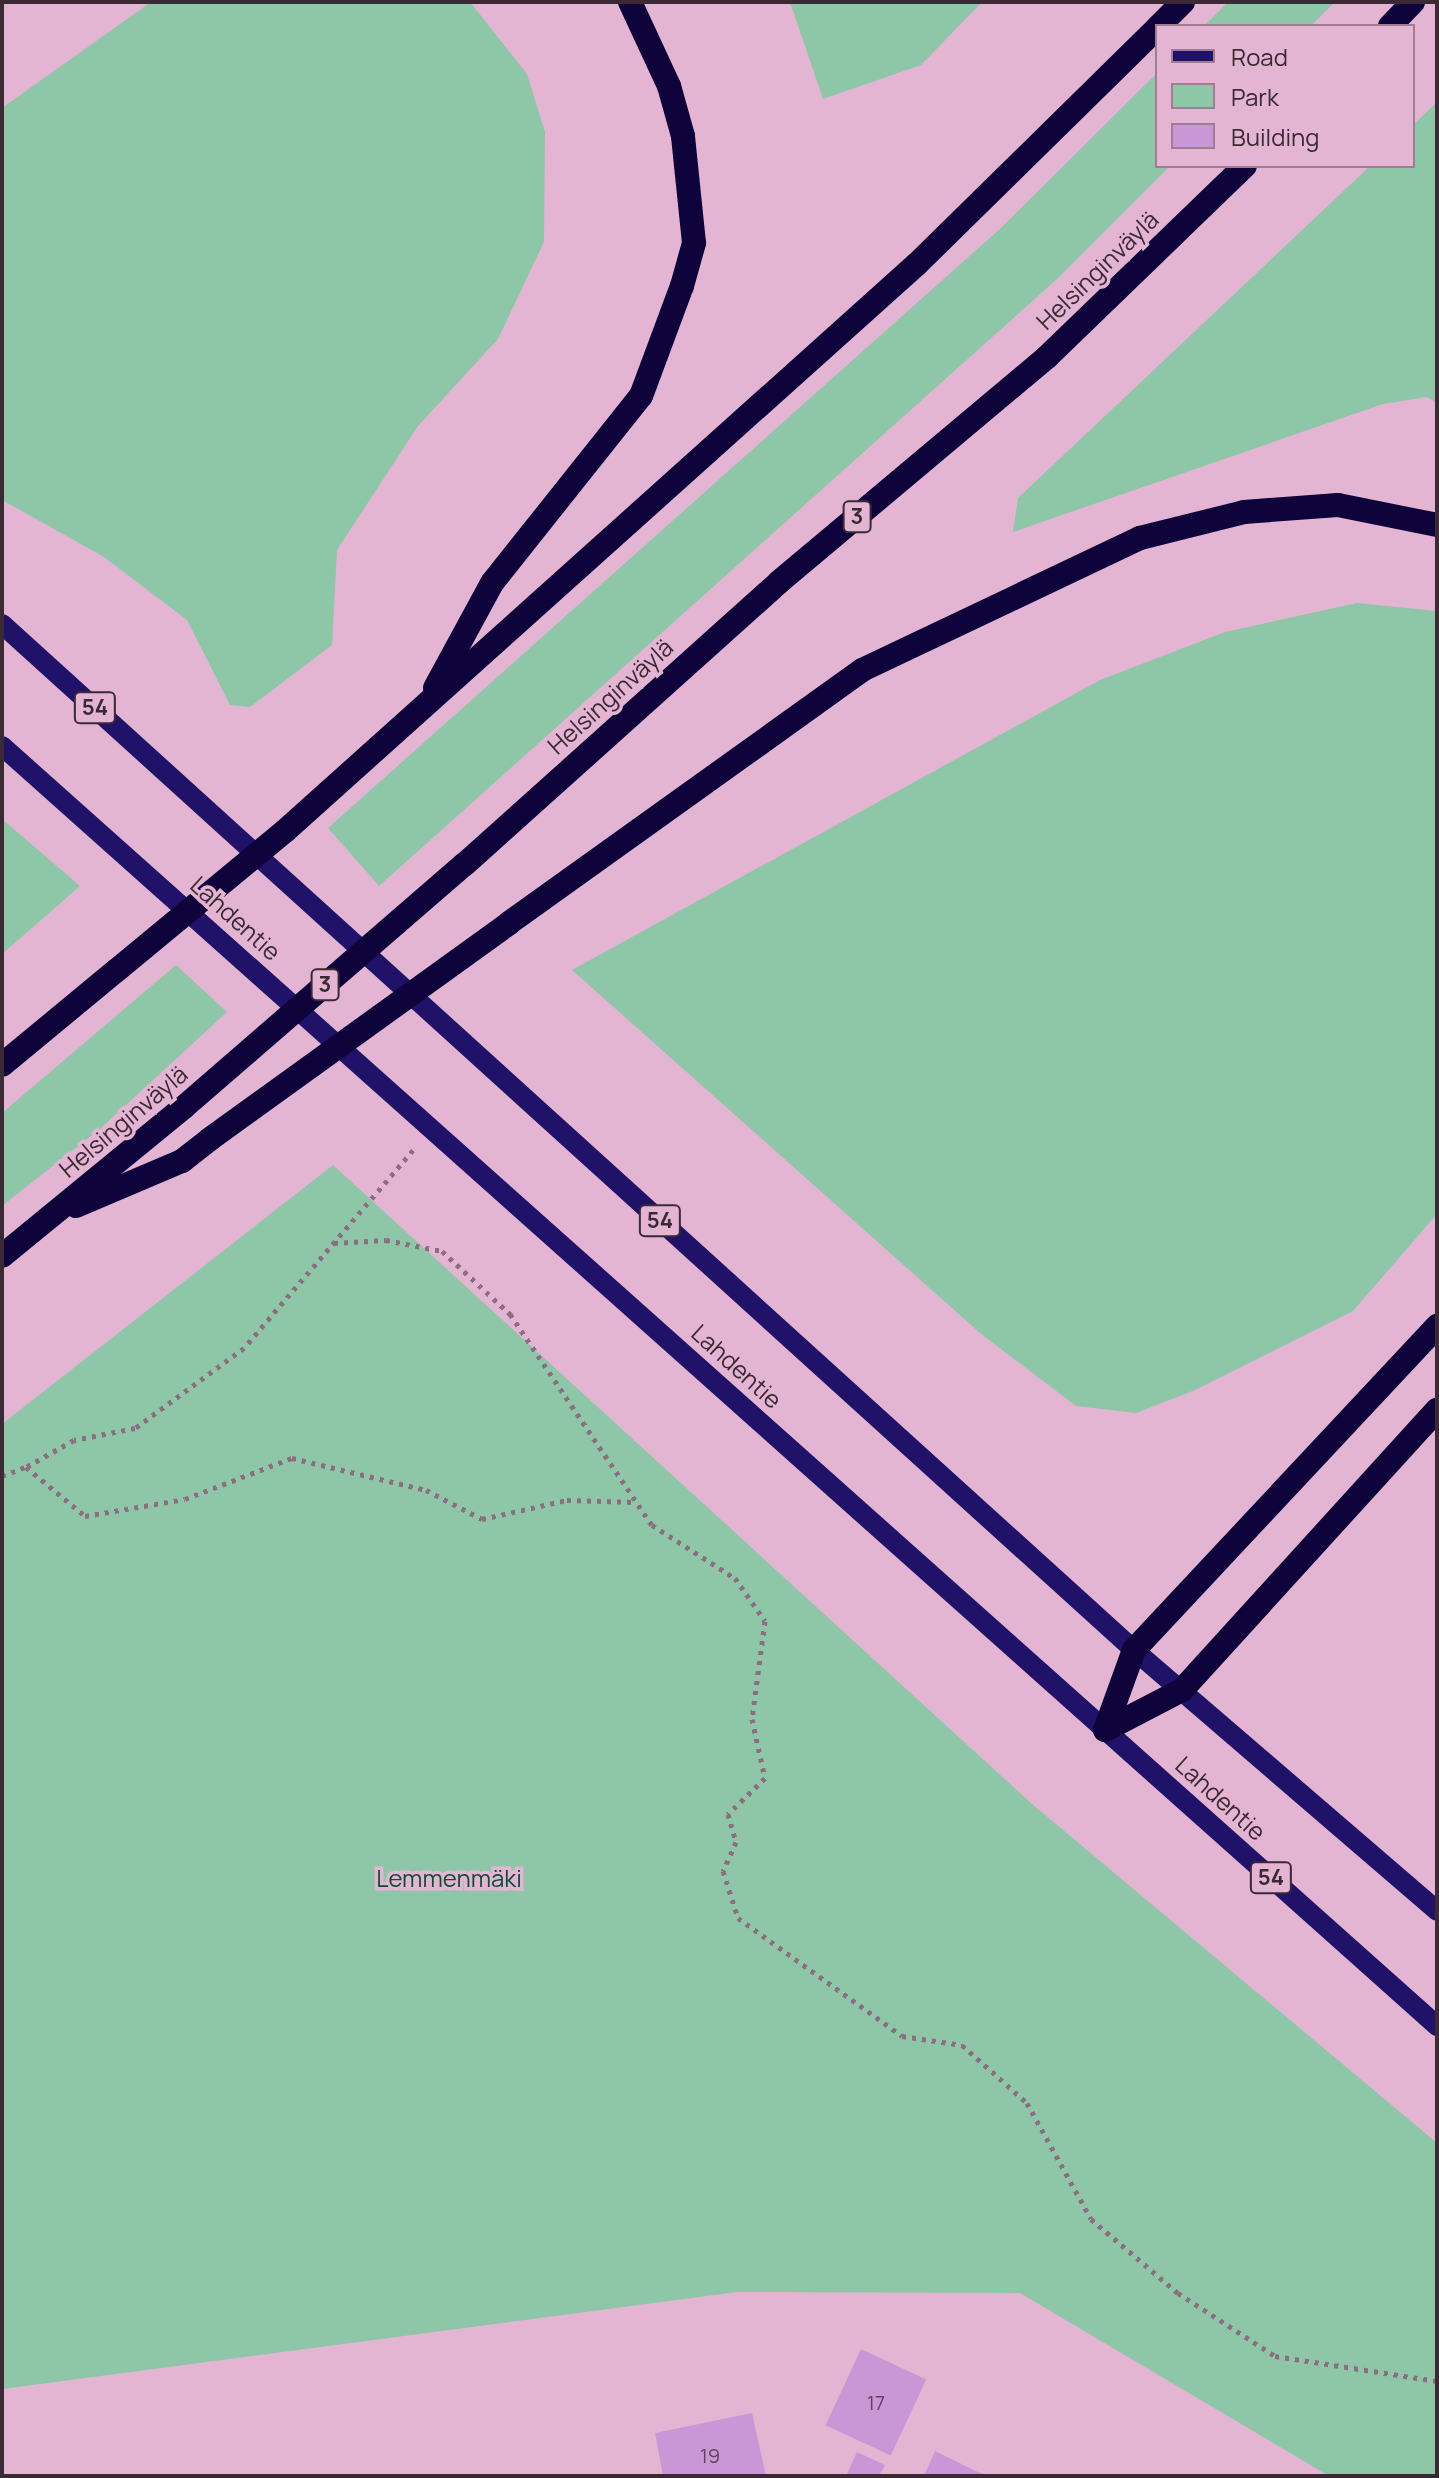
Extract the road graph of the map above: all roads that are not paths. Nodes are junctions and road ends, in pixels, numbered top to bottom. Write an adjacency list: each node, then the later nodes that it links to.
1 (630, 2): 10 (highway)
2 (1183, 2): 4 (highway)
3 (1413, 2): 5 (highway)
4 (1161, 24)
5 (1392, 24)
6 (1155, 30): 10 (highway)
7 (1243, 168): 13 (highway, Helsinginväylä / 3, bridge)
8 (1437, 525): 13 (highway, bridge)
9 (2, 624): 17 (main road, 54)
10 (426, 705): 12 (highway, bridge)
11 (2, 746): 19 (main road, Lahdentie / 54)
12 (2, 1065)
13 (52, 1217): 14 (highway, Helsinginväylä / 3)
14 (2, 1256)
15 (1437, 1326): 17 (highway)
16 (1437, 1410): 18 (highway)
17 (1134, 1650): 18 (main road, 54); 19 (highway)
18 (1182, 1690): 19 (highway); 20 (main road, 54)
19 (1105, 1730): 21 (main road, Lahdentie / 54)
20 (1437, 1911)
21 (1437, 2026)

